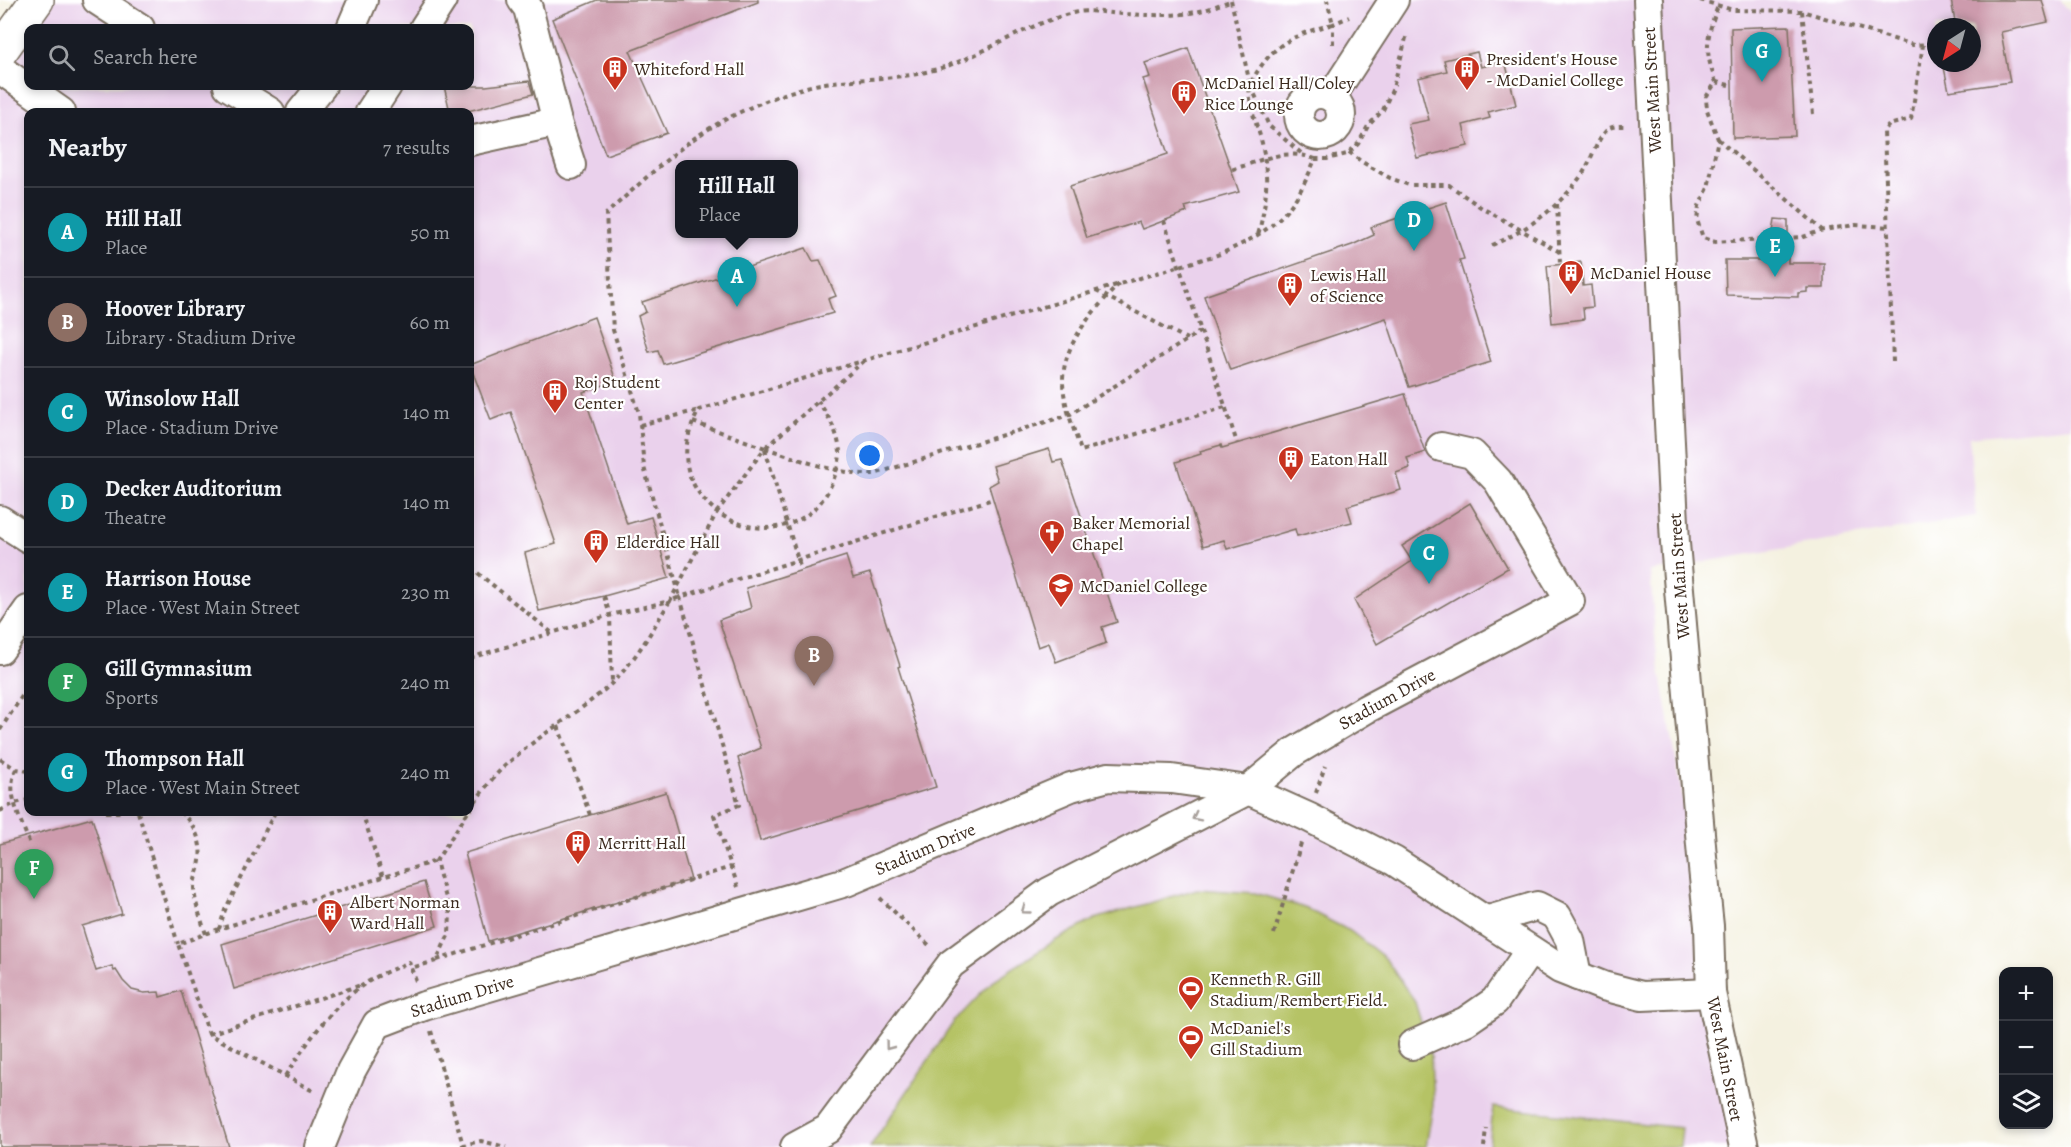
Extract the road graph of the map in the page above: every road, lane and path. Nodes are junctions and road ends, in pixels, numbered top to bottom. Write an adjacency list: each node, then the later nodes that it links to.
1 (36, 0): 19 (main road)
2 (97, 0): 13 (street)
3 (363, 0): 14 (street)
4 (442, 0): 15 (street)
5 (522, 0): 35 (street)
6 (1231, 0): 22 (path); 67 (path)
7 (1327, 0): 22 (path)
8 (1394, 0): 29 (street)
9 (1648, 0): 122 (street, West Main Street)
10 (1700, 0): 11 (path)
11 (1719, 6): 12 (path); 21 (path)
12 (1802, 11): 17 (path); 34 (path)
13 (134, 24)
14 (353, 24)
15 (427, 24)
16 (1409, 27): 39 (path)
17 (1923, 45): 18 (path); 47 (path)
18 (1927, 45)
19 (0, 52)
20 (0, 69): 24 (street)
21 (1716, 82): 23 (path); 37 (path)
22 (1251, 84): 40 (path); 41 (path)
23 (1729, 85)
24 (24, 86)
25 (30, 90): 30 (street)
26 (234, 90): 31 (street)
27 (319, 90): 32 (street)
28 (384, 90): 33 (street)
29 (1331, 97)
30 (55, 108)
31 (264, 108)
32 (304, 108)
33 (373, 108)
34 (1813, 114)
35 (557, 122): 38 (street); 43 (street)
36 (1627, 126): 45 (path)
37 (1718, 139): 48 (path); 48 (path)
38 (474, 140)
39 (1349, 152): 42 (path); 49 (path)
40 (1302, 154): 41 (path); 42 (path)
41 (1265, 159): 44 (path); 50 (path)
42 (1315, 159): 50 (path)
43 (571, 165)
44 (1231, 170)
45 (1557, 204): 49 (path); 52 (path)
46 (1164, 220): 54 (path)
47 (1888, 227): 48 (path); 61 (path)
48 (1823, 230)
49 (1521, 231): 51 (path); 52 (path)
50 (1257, 236): 54 (path)
51 (1492, 245)
52 (1560, 252): 53 (path)
53 (1560, 263)
54 (1179, 265): 55 (path); 58 (path)
55 (1119, 283): 56 (path); 57 (path)
56 (1095, 290): 57 (path); 60 (path)
57 (1107, 297): 59 (path); 65 (path)
58 (1201, 331): 59 (path); 63 (path)
59 (1188, 340): 65 (path)
60 (866, 360): 62 (path); 64 (path)
61 (1893, 362)
62 (818, 401): 70 (path); 71 (path)
63 (1225, 407): 65 (path); 68 (path)
64 (699, 410): 66 (path); 67 (path)
65 (1070, 415): 71 (path)
66 (693, 422): 70 (path); 73 (path)
67 (640, 425): 80 (path)
68 (1237, 443)
69 (1441, 447): 96 (street, Stadium Drive)
70 (765, 448): 71 (path); 73 (path); 75 (path)
71 (837, 471): 75 (path)
72 (993, 499): 77 (path)
73 (717, 512): 75 (path); 80 (path)
74 (0, 520): 76 (street)
75 (788, 525): 77 (path)
76 (24, 535)
77 (798, 561): 79 (path); 82 (path)
78 (474, 570): 86 (path)
79 (801, 570)
80 (677, 588): 82 (path); 83 (path)
81 (604, 596): 85 (path)
82 (680, 597): 83 (path); 108 (path)
83 (670, 602): 85 (path); 89 (path)
84 (24, 615): 87 (street)
85 (610, 615): 86 (path); 89 (path)
86 (552, 632): 88 (path)
87 (0, 650)
88 (474, 657)
89 (612, 683): 91 (path)
90 (24, 693): 92 (path)
91 (558, 726): 99 (path); 101 (path)
92 (0, 730)
93 (0, 759): 94 (path)
94 (16, 769): 95 (path); 98 (path)
95 (24, 770)
96 (1248, 790): 111 (street, Stadium Drive); 112 (street); 129 (street, one-way to 129)
97 (24, 801): 98 (path)
98 (15, 803): 100 (path); 106 (path)
99 (474, 804)
100 (0, 811)
101 (590, 815)
102 (139, 816): 115 (path)
103 (184, 816): 114 (path)
104 (273, 816): 113 (path)
105 (363, 816): 109 (path)
106 (29, 843)
107 (436, 861): 109 (path)
108 (731, 867): 111 (path); 118 (path)
109 (383, 877): 113 (path)
110 (875, 893): 116 (path)
111 (747, 912): 126 (street, Stadium Drive)
112 (1485, 921): 117 (street); 120 (street)
113 (219, 929): 114 (path)
114 (206, 934): 115 (path)
115 (178, 944): 123 (path)
116 (934, 950)
117 (1530, 950): 120 (street); 124 (street)
118 (436, 961)
119 (411, 968): 121 (path)
120 (1577, 976): 122 (street)
121 (364, 984): 123 (path); 125 (path)
122 (1711, 993): 131 (street, West Main Street)
123 (209, 1034): 125 (path)
124 (1412, 1045)
125 (285, 1076): 126 (path)
126 (336, 1104): 128 (street, Stadium Drive)
127 (1486, 1128): 130 (path)
128 (320, 1147)
129 (795, 1147)
130 (1484, 1147)
131 (1744, 1147)

